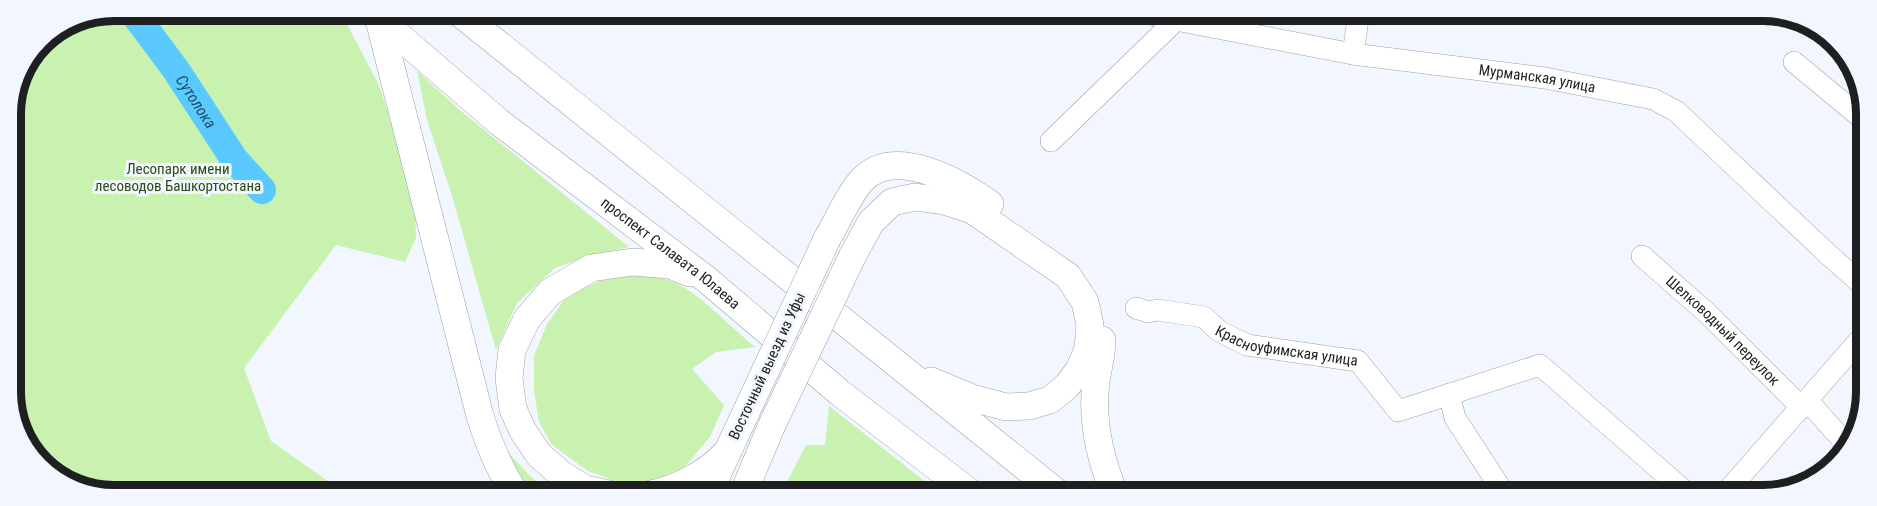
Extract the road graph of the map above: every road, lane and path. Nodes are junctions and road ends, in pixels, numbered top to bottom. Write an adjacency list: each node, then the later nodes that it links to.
1 (377, 21): 23 (main road)
2 (382, 21): 12 (main road, проспект Салавата Юлаева)
3 (469, 21): 16 (main road)
4 (1175, 21): 10 (street)
5 (1181, 21): 7 (street, Мурманская улица)
6 (1358, 21): 7 (street)
7 (1353, 54): 13 (street, Мурманская улица)
8 (1794, 62): 9 (street)
9 (1856, 113)
10 (1052, 141)
11 (1641, 256): 18 (street, Шелководный переулок)
12 (706, 279): 21 (main road, проспект Салавата Юлаева); 24 (main road)
13 (1856, 279)
14 (1136, 308): 17 (street, Красноуфимская улица)
15 (1856, 344): 18 (street)
16 (904, 370): 22 (main road, Восточный выезд из Уфы, bridge); 31 (main road)
17 (1449, 394): 33 (street); 34 (street, Красноуфимская улица)
18 (1805, 405): 19 (street, Шелководный переулок); 35 (street)
19 (1843, 441)
20 (727, 452): 25 (main road); 26 (main road, Восточный выезд из Уфы); 32 (main road, Восточный выезд из Уфы, bridge)
21 (924, 457): 29 (main road); 30 (main road, проспект Салавата Юлаева)
22 (758, 459): 27 (main road, Восточный выезд из Уфы); 28 (main road)
23 (509, 485)
24 (579, 485)
25 (677, 485)
26 (712, 485)
27 (747, 485)
28 (752, 485)
29 (944, 485)
30 (960, 485)
31 (1048, 485)
32 (1111, 485)
33 (1499, 485)
34 (1678, 485)
35 (1733, 485)

